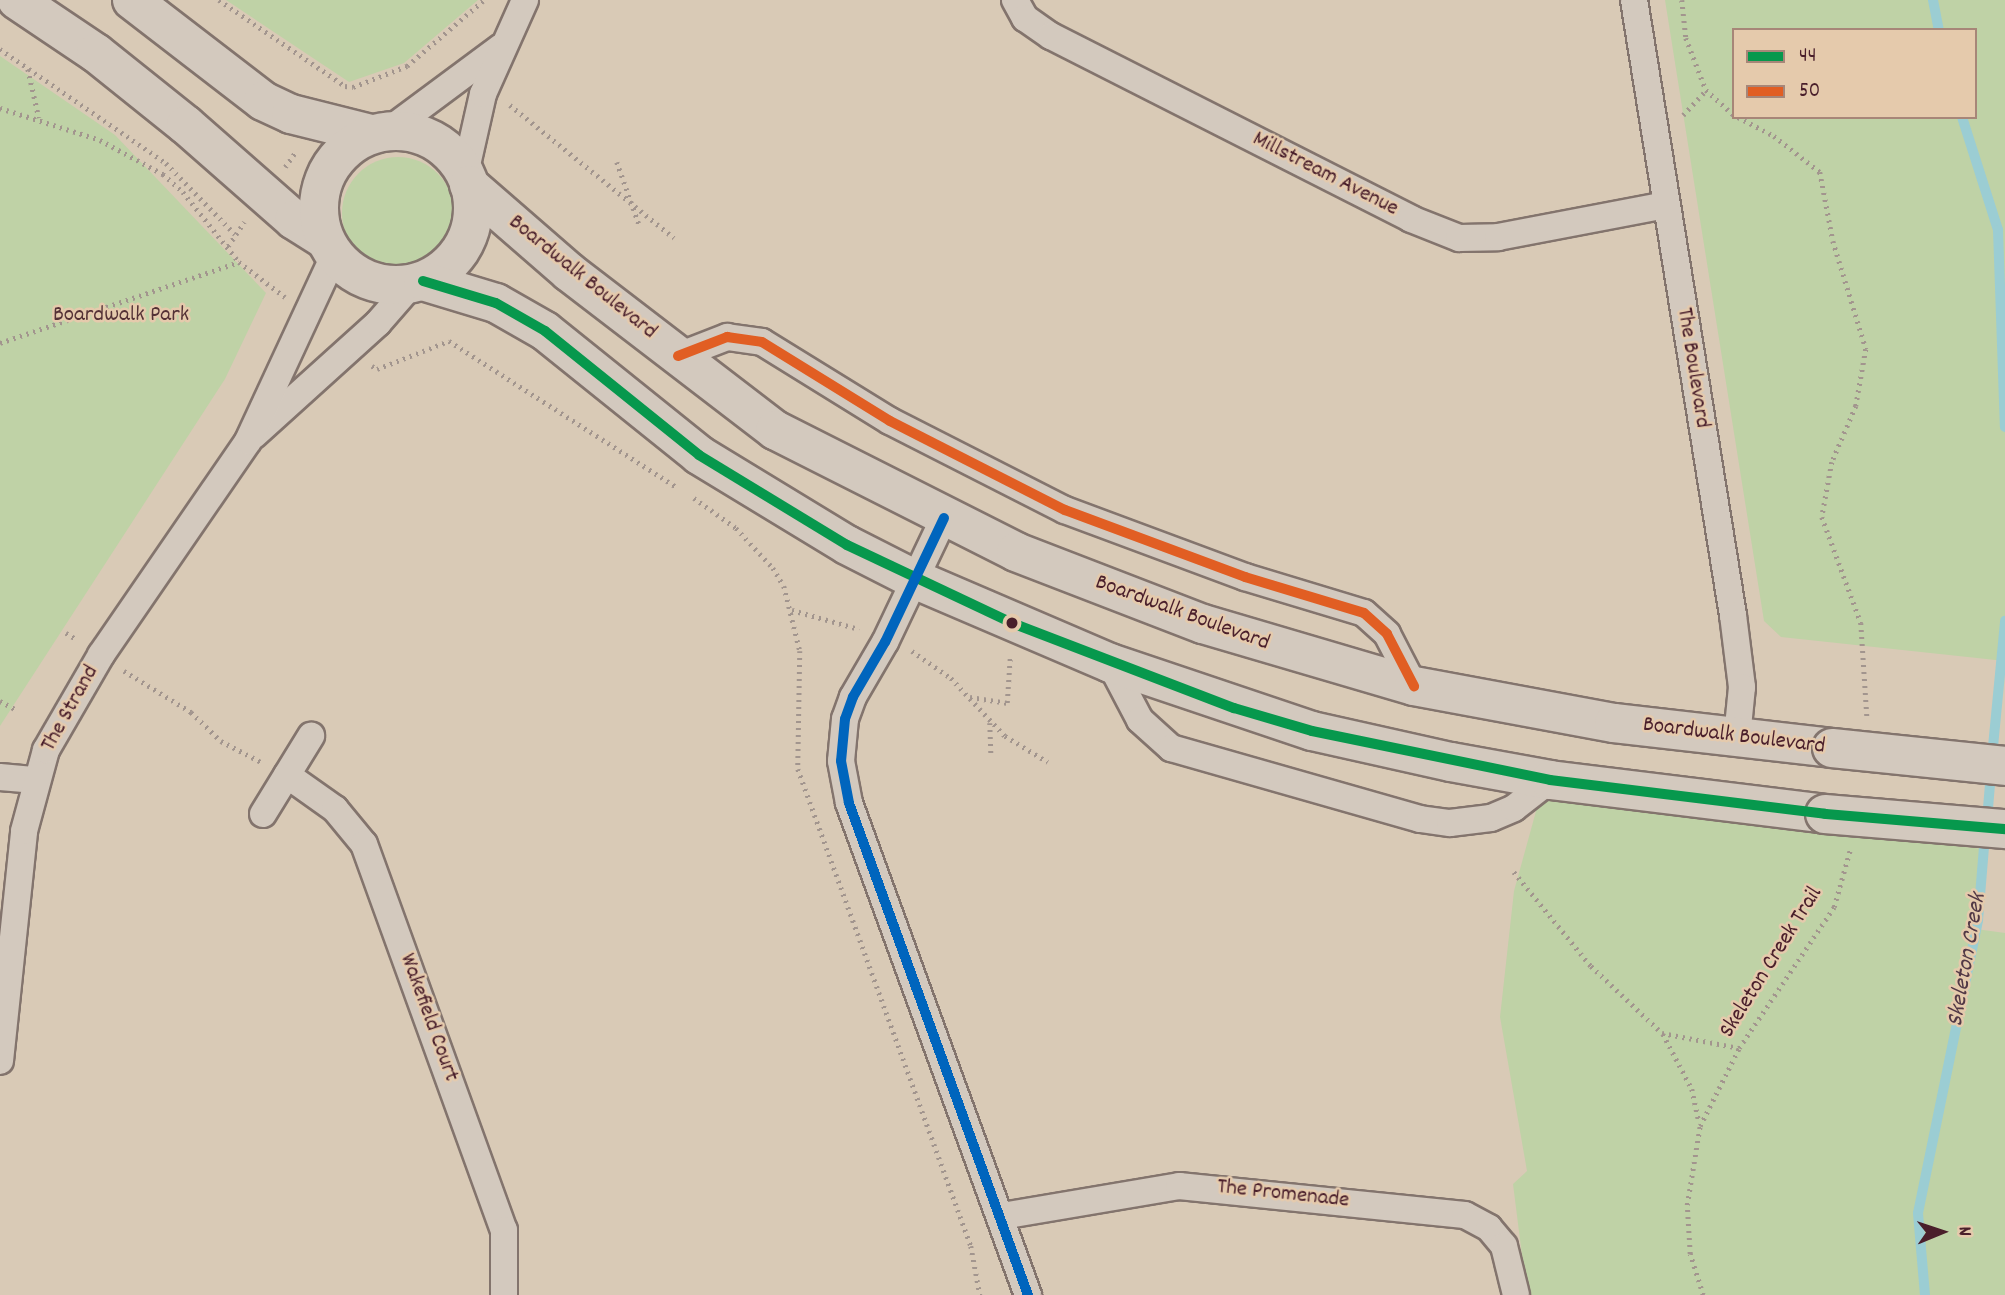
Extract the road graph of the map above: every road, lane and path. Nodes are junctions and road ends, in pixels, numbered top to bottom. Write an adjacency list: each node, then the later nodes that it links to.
1 (17, 0): 25 (main road)
2 (132, 0): 17 (main road)
3 (219, 0): 9 (path)
4 (484, 0): 9 (path)
5 (525, 0): 12 (street)
6 (1015, 0): 21 (street, Millstream Avenue)
7 (1634, 0): 21 (street, The Boulevard)
8 (1682, 0): 14 (path)
9 (433, 44): 12 (path)
10 (0, 48): 11 (path)
11 (28, 68): 15 (path); 23 (path)
12 (476, 80): 17 (street); 19 (street); 20 (path)
13 (0, 108): 15 (path)
14 (1732, 113)
15 (39, 118): 26 (path)
16 (1742, 119): 46 (path)
17 (380, 133): 19 (main road); 25 (main road)
18 (617, 162): 20 (path)
19 (467, 179): 27 (main road); 30 (main road, Boardwalk Boulevard)
20 (631, 202): 22 (path); 24 (path)
21 (1666, 205): 47 (street, The Boulevard)
22 (639, 224)
23 (235, 234)
24 (674, 238)
25 (329, 247): 27 (main road); 28 (street, The Strand)
26 (239, 262): 28 (path); 29 (path)
27 (417, 283): 32 (street, The Strand); 34 (main road)
28 (310, 307): 32 (street, The Strand)
29 (0, 343)
30 (678, 356): 33 (main road, Boardwalk Boulevard); 41 (street)
31 (377, 369): 35 (path)
32 (248, 441): 39 (street, The Strand)
33 (944, 518): 34 (street); 41 (main road, Boardwalk Boulevard)
34 (914, 579): 36 (main road); 38 (street)
35 (792, 610): 38 (path); 65 (path)
36 (1012, 623): 40 (main road); 42 (path)
37 (66, 633): 39 (path)
38 (885, 642): 42 (path); 63 (street)
39 (101, 655): 49 (path); 53 (street, The Strand)
40 (1110, 663): 54 (main road); 54 (street)
41 (1414, 685): 47 (main road, Boardwalk Boulevard)
42 (969, 697): 45 (path)
43 (0, 701): 44 (path)
44 (15, 709)
45 (989, 721): 48 (path); 50 (path)
46 (1866, 729)
47 (1737, 737): 51 (main road, Boardwalk Boulevard, bridge)
48 (991, 753)
49 (299, 755): 55 (street); 64 (street, Wakefield Court)
50 (1048, 762)
51 (2005, 766)
52 (0, 777): 53 (street)
53 (36, 780): 61 (street, The Strand)
54 (1550, 780): 56 (main road, bridge)
55 (263, 814)
56 (2005, 829)
57 (1851, 844): 60 (path, Skeleton Creek Trail)
58 (1514, 872): 59 (path)
59 (1662, 1033): 60 (path); 62 (path)
60 (1739, 1048): 62 (path, Skeleton Creek Trail)
61 (0, 1061)
62 (1700, 1126): 68 (path, Skeleton Creek Trail)
63 (1002, 1216): 66 (street); 67 (street, The Promenade)
64 (505, 1295)
65 (981, 1295)
66 (1028, 1295)
67 (1516, 1295)
68 (1703, 1295)

